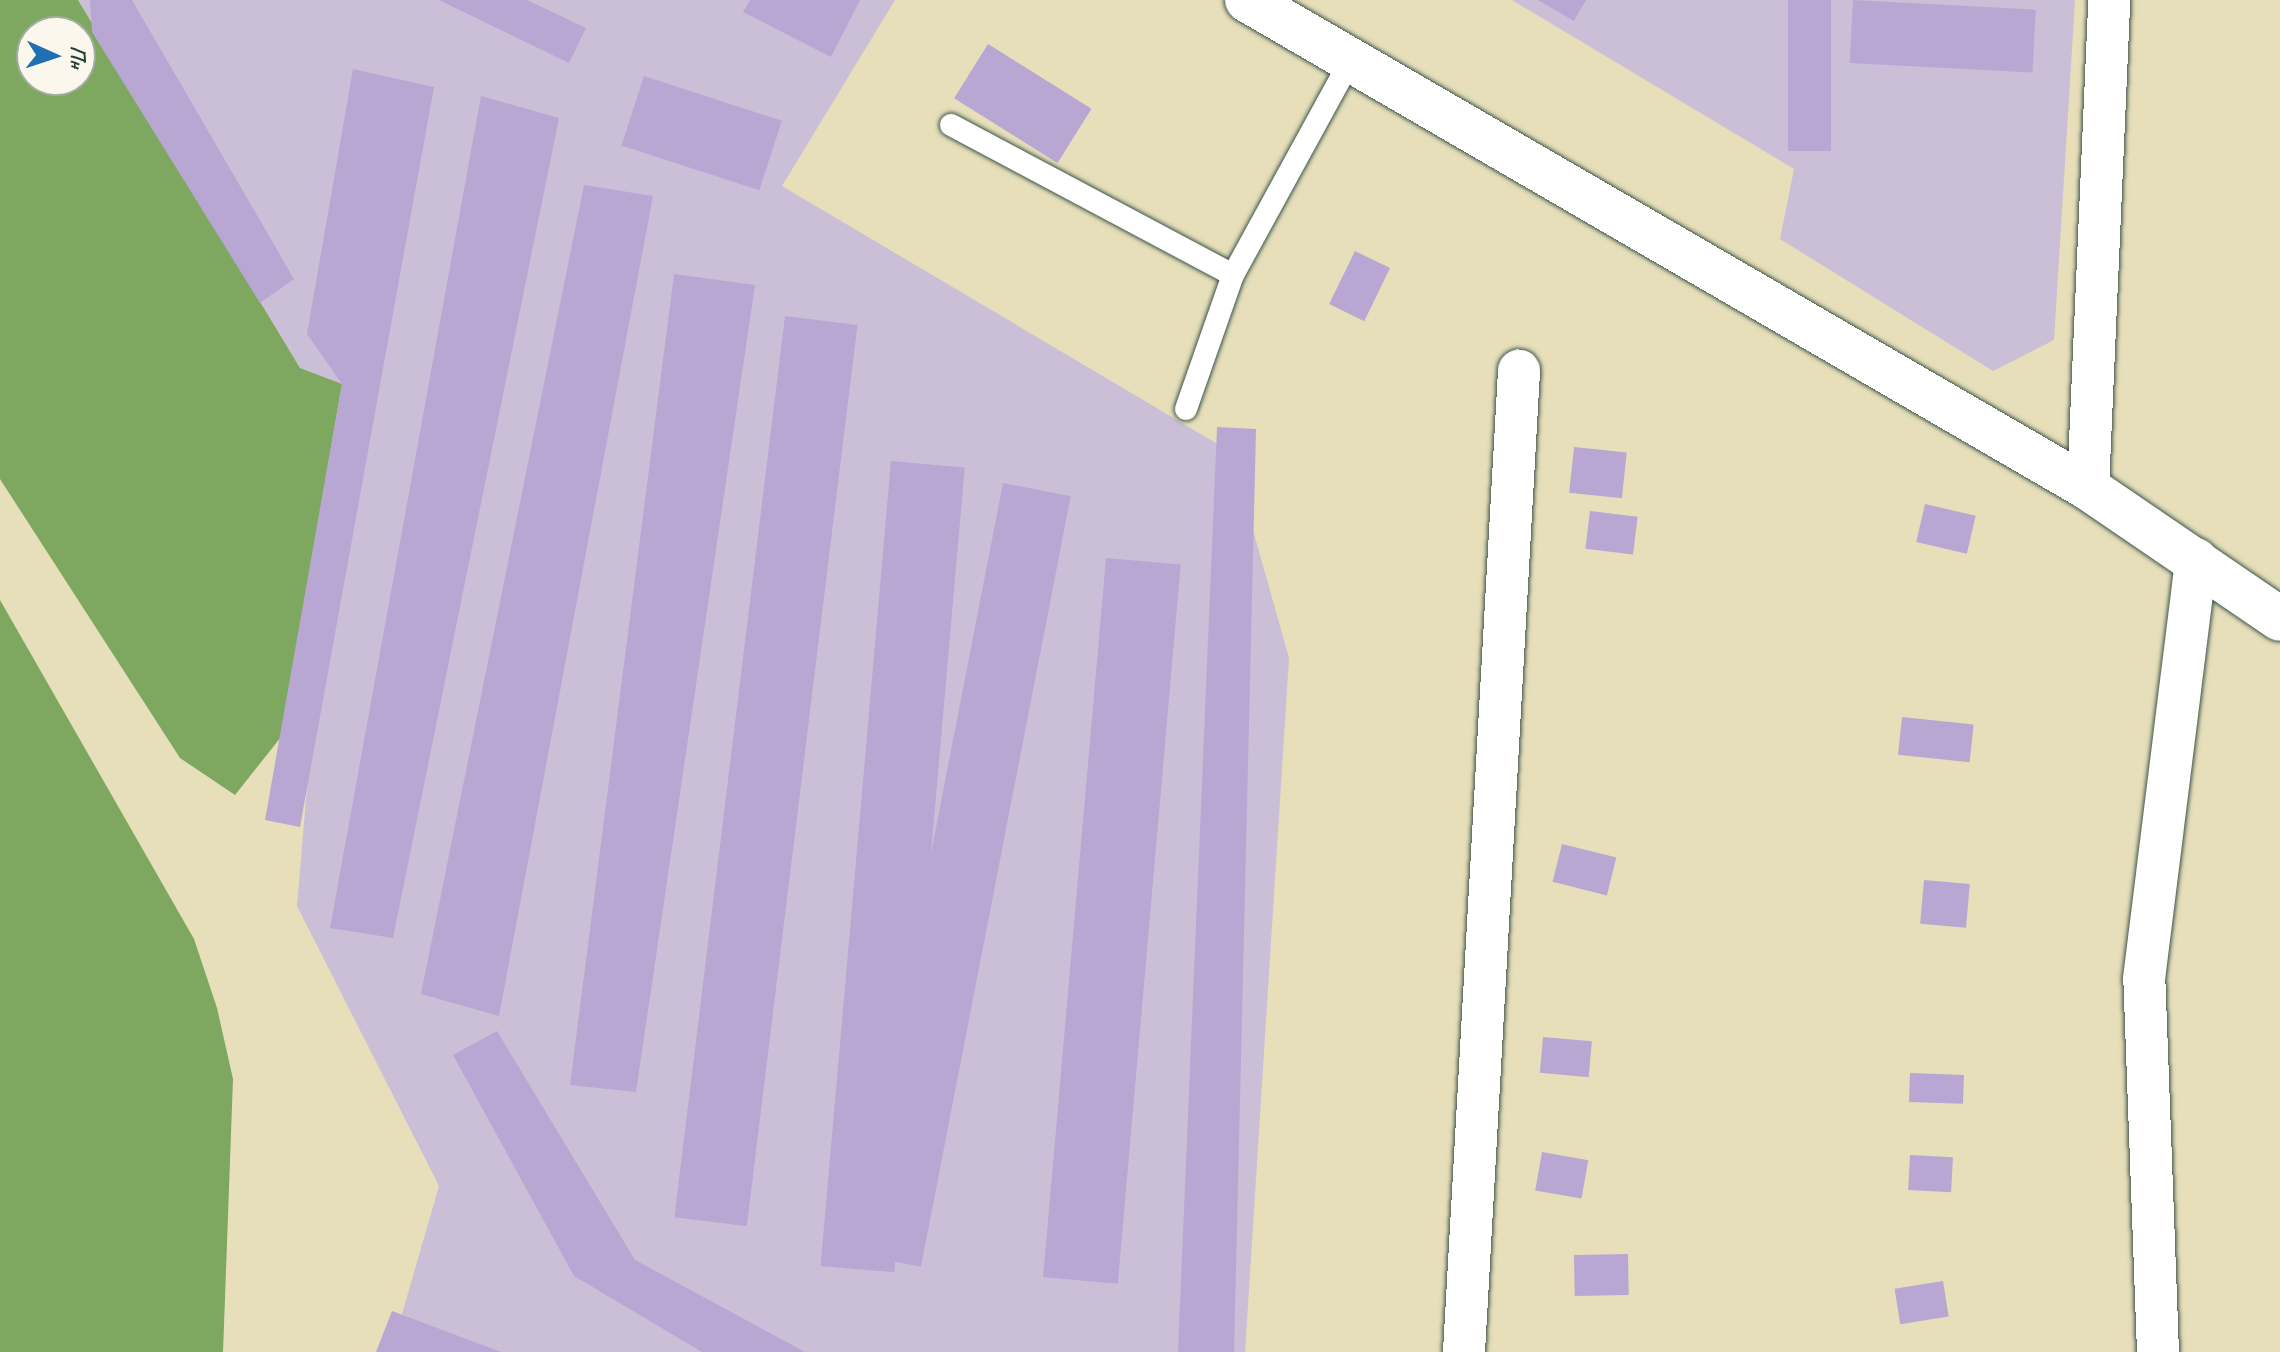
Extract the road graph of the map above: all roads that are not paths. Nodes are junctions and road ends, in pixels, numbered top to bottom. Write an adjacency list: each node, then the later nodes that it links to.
1 (1247, 0): 3 (street)
2 (2109, 0): 8 (street)
3 (1348, 65): 5 (lane); 8 (street)
4 (951, 125): 5 (lane)
5 (1233, 275): 7 (lane)
6 (1519, 371): 11 (street)
7 (1186, 409)
8 (2088, 488): 9 (street)
9 (2196, 559): 10 (street); 12 (street)
10 (2280, 619)
11 (1464, 1352)
12 (2158, 1352)

